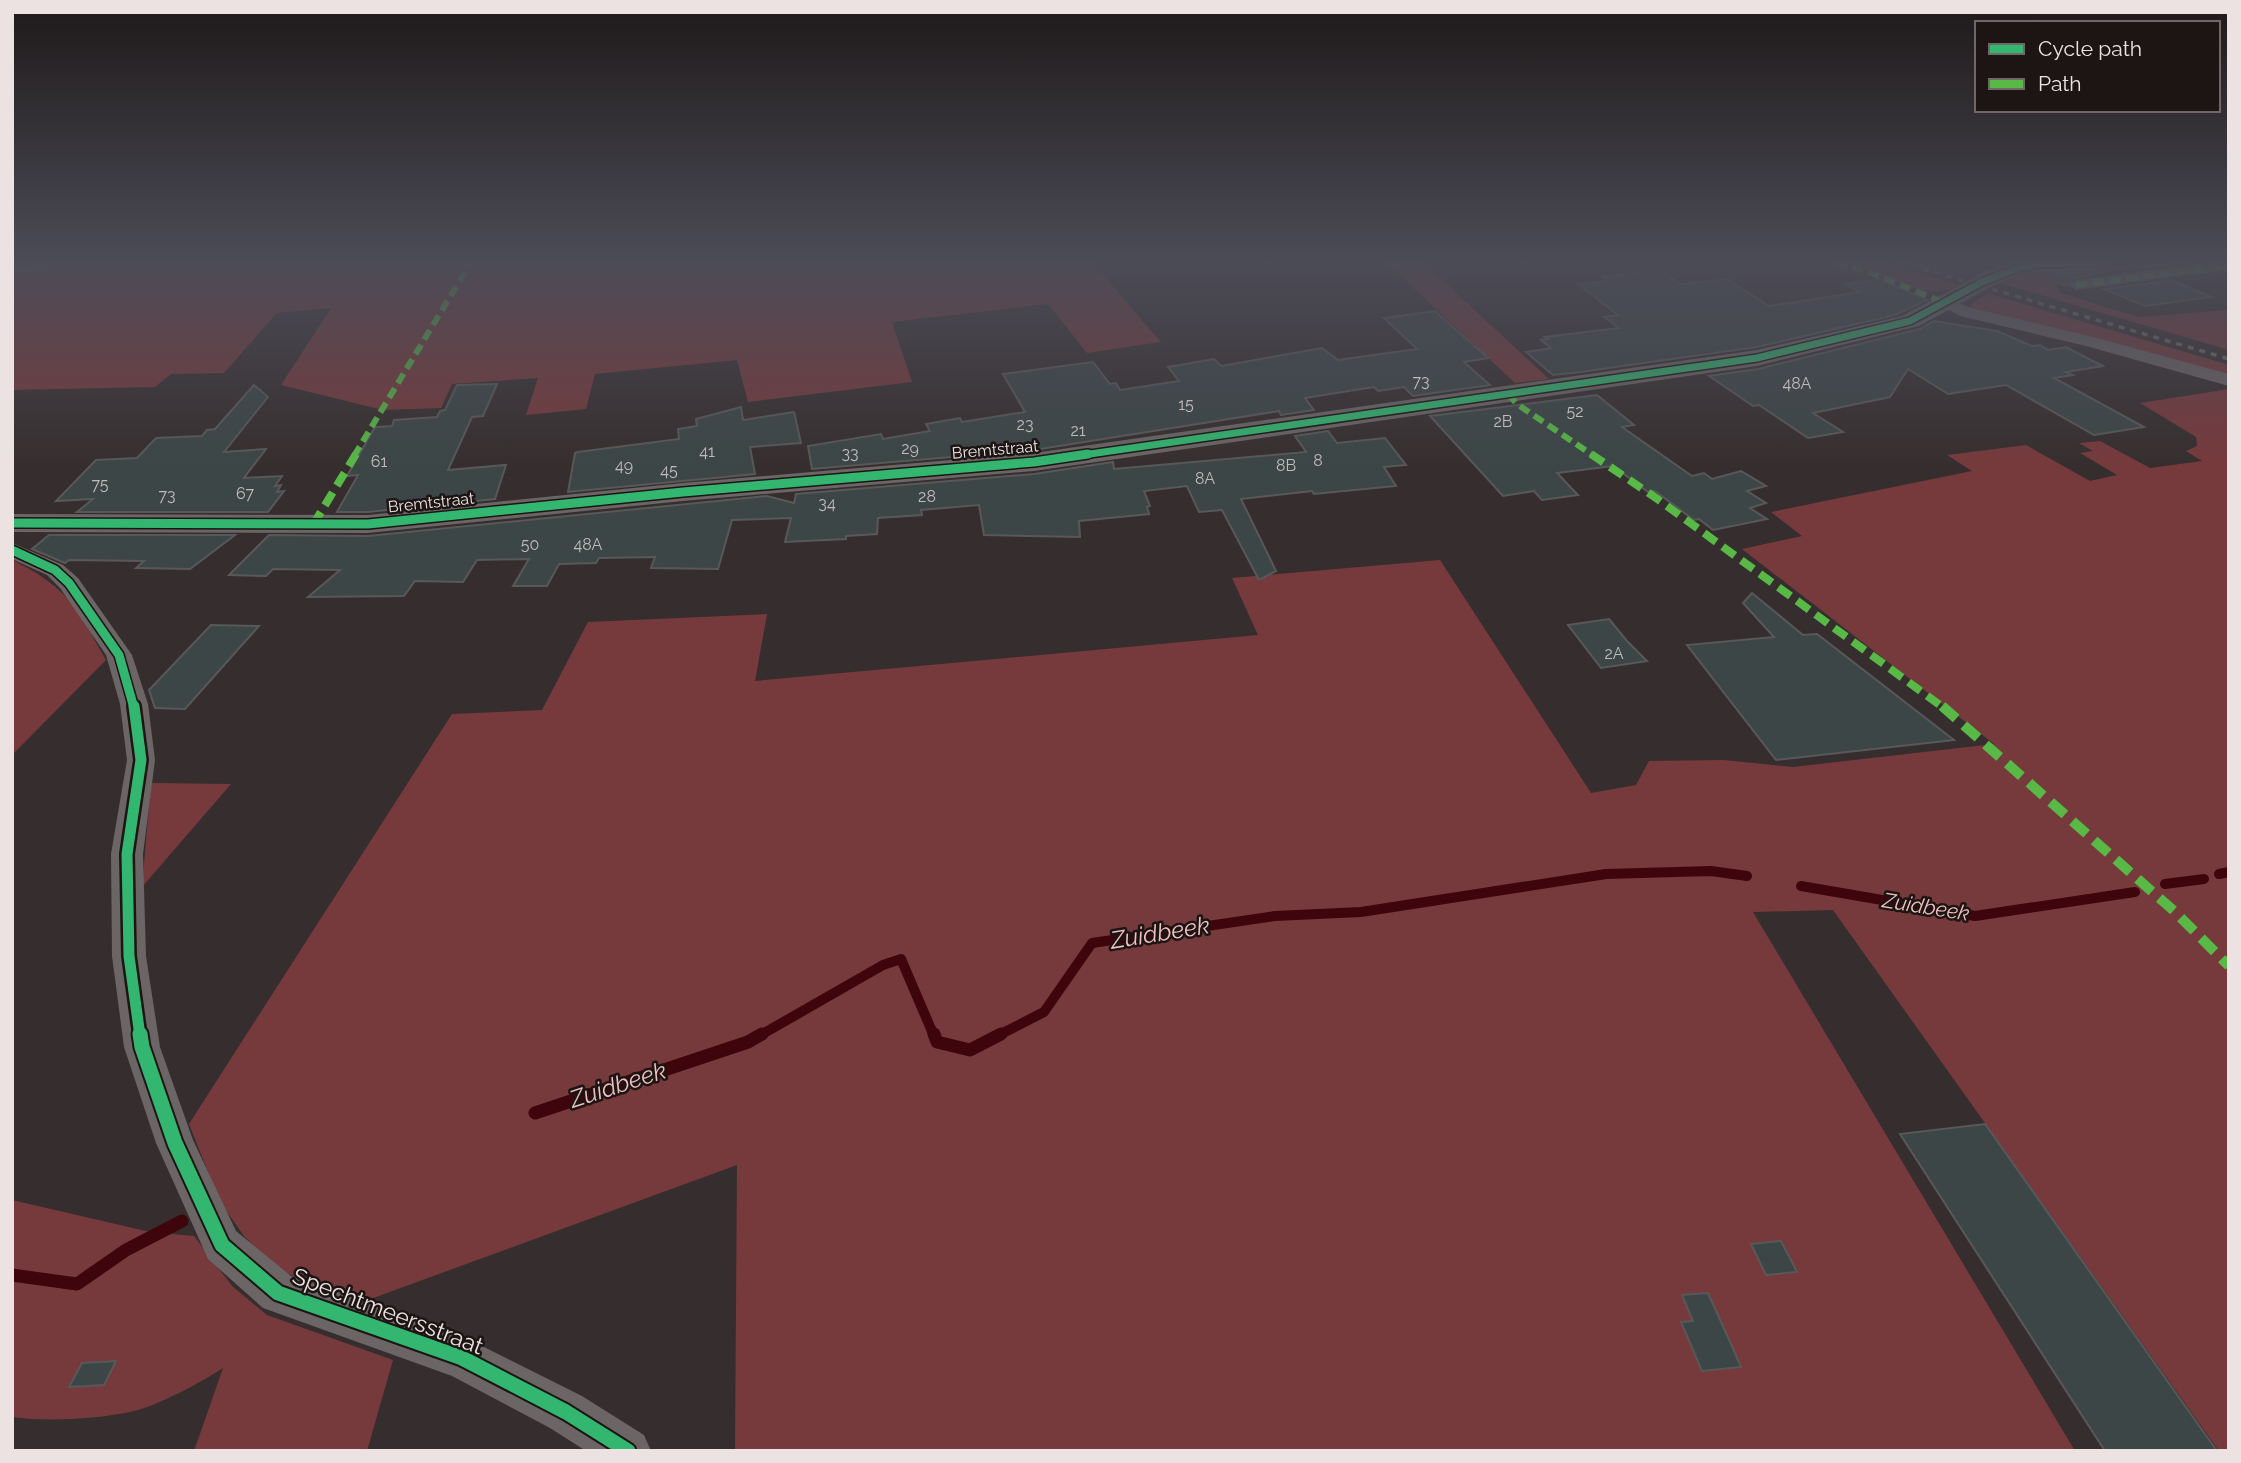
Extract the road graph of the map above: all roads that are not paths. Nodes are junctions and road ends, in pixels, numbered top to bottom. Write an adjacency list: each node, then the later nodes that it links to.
1 (1872, 330): 4 (street, Bremtstraat)
2 (2042, 330): 3 (street)
3 (2229, 380)
4 (12, 523)
5 (12, 550): 6 (street, Spechtmeersstraat)
6 (628, 1451)

